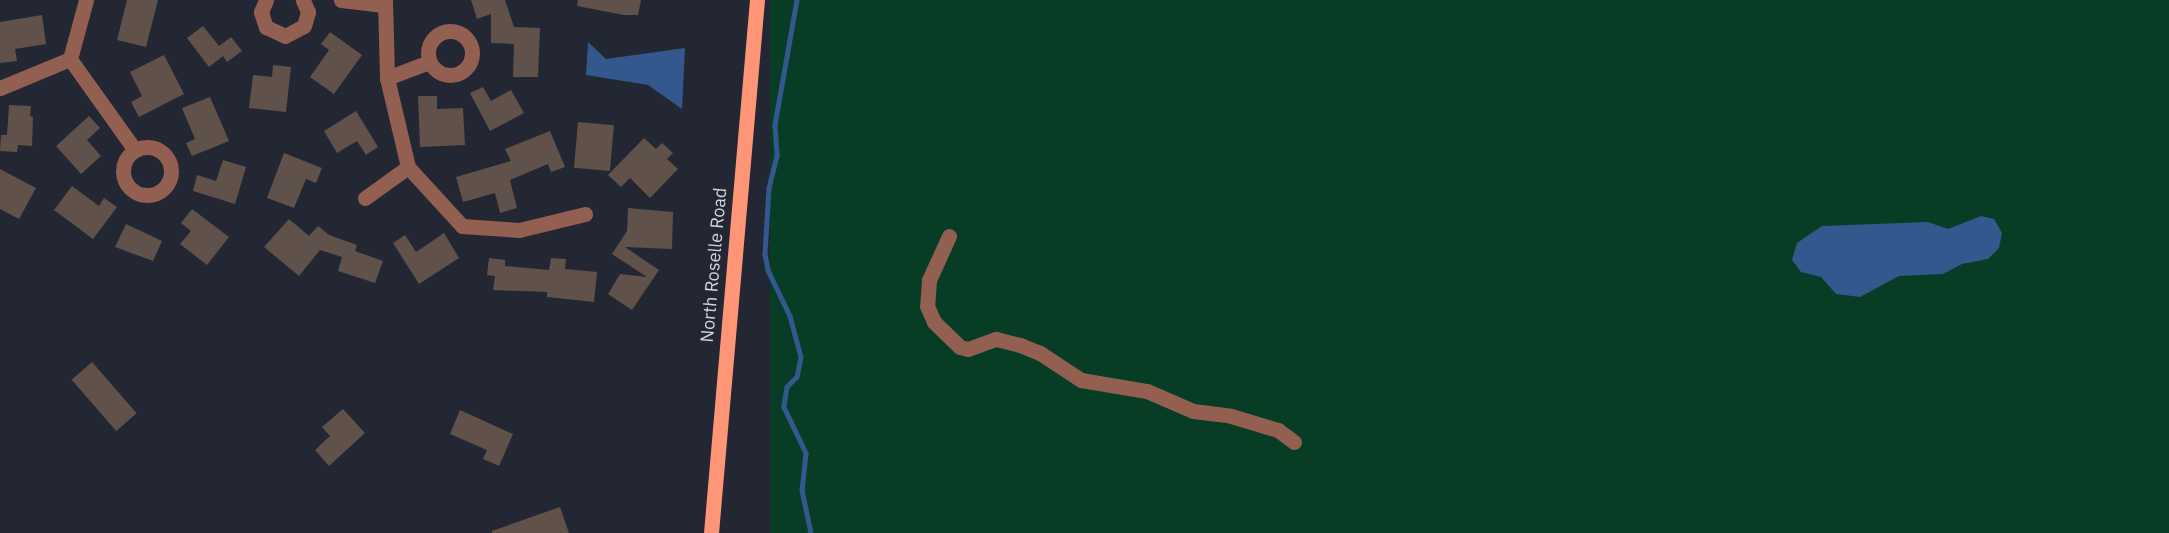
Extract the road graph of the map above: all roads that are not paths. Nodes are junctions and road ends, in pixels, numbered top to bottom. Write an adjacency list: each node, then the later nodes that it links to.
1 (86, 0): 7 (street)
2 (266, 0): 3 (street)
3 (303, 0)
4 (341, 0): 6 (street)
5 (757, 0): 17 (main road, North Roselle Road)
6 (384, 3): 9 (street)
7 (70, 60): 10 (street); 11 (street)
8 (429, 62): 9 (street)
9 (387, 78): 12 (street)
10 (0, 88)
11 (135, 150)
12 (408, 167): 13 (street); 14 (street)
13 (365, 198)
14 (585, 214)
15 (949, 236): 16 (street)
16 (1294, 442)
17 (711, 533)

